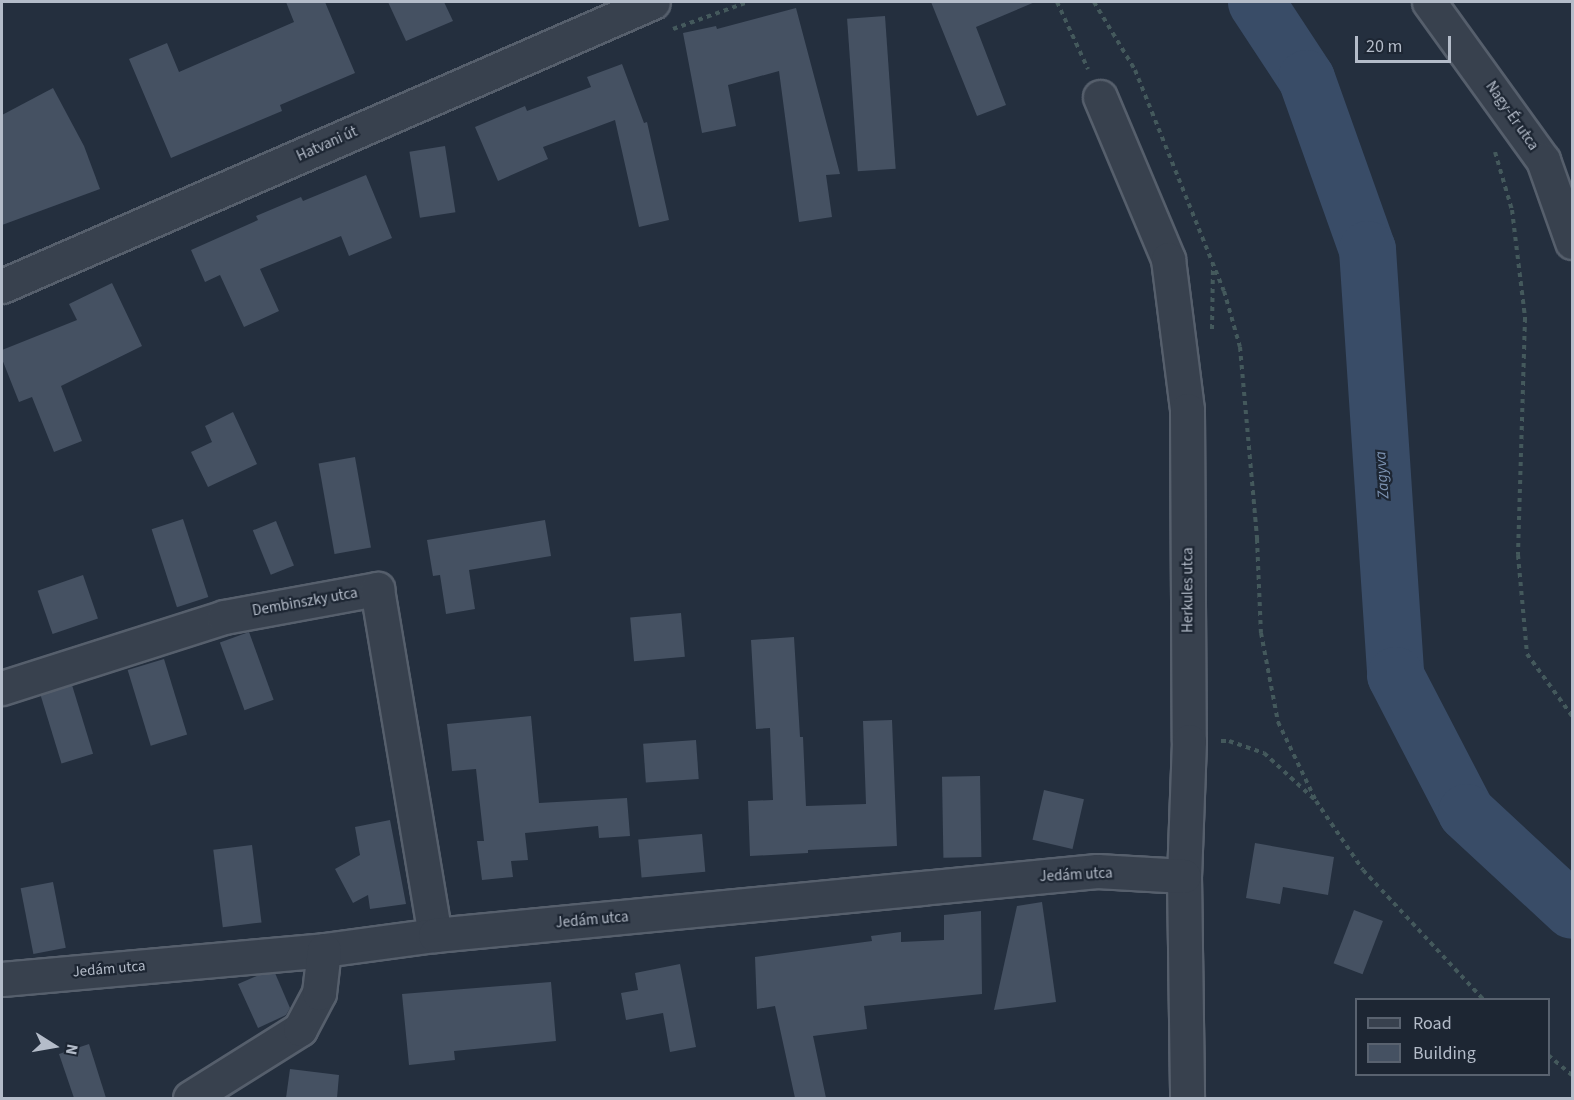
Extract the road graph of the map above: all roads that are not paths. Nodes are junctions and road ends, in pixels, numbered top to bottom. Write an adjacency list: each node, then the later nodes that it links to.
1 (653, 2): 5 (street, Hatvani út)
2 (1429, 2): 4 (street, Nagy-Ér utca)
3 (1100, 97): 7 (street, Herkules utca)
4 (1572, 242)
5 (2, 286)
6 (2, 688): 8 (street, Dembinszky utca)
7 (1184, 876): 8 (street, Jedám utca); 12 (street, Herkules utca)
8 (435, 935): 9 (street, Jedám utca)
9 (324, 950): 10 (street, Jedám utca); 11 (street)
10 (2, 979)
11 (190, 1098)
12 (1187, 1098)

